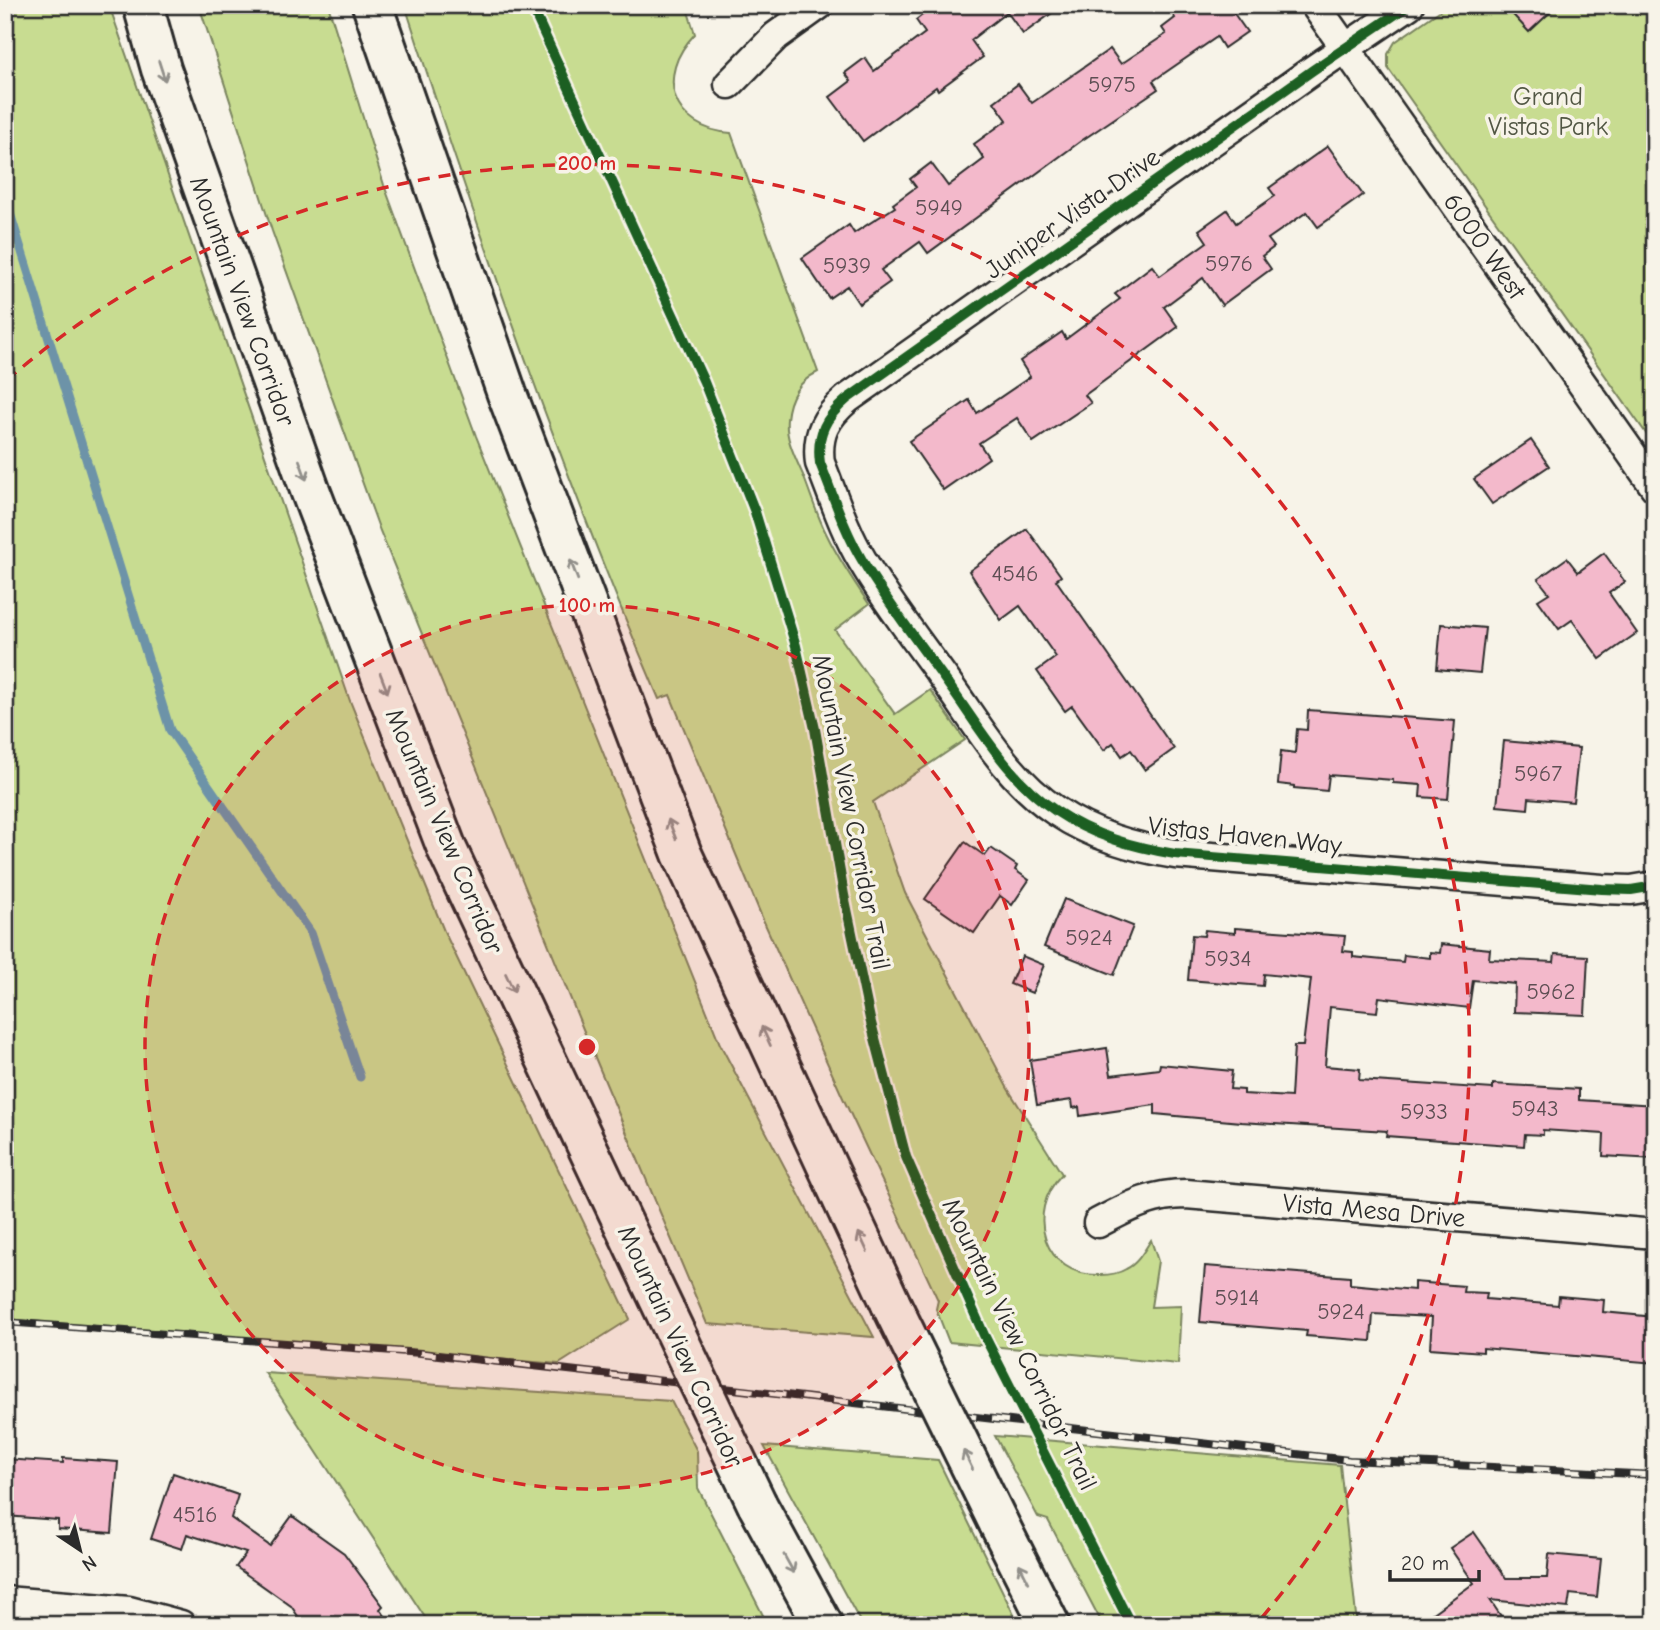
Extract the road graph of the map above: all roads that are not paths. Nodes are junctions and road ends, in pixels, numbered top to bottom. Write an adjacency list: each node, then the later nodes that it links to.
1 (143, 5): 15 (highway, Mountain View Corridor, one-way to 15, bridge)
2 (372, 5): 16 (highway, one-way to 2, bridge)
3 (819, 5): 7 (street)
4 (1315, 5): 6 (street, 6000 West)
5 (1409, 5): 6 (street, Juniper Vista Drive)
6 (1346, 48): 8 (street, Juniper Vista Drive); 9 (street, 6000 West)
7 (729, 84)
8 (827, 418): 10 (street, Vistas Haven Way)
9 (1655, 487)
10 (1655, 886)
11 (1098, 1223): 12 (street, Vista Mesa Drive)
12 (1655, 1234)
13 (5, 1601): 14 (street)
14 (181, 1625)
15 (823, 1625)
16 (1050, 1625)

